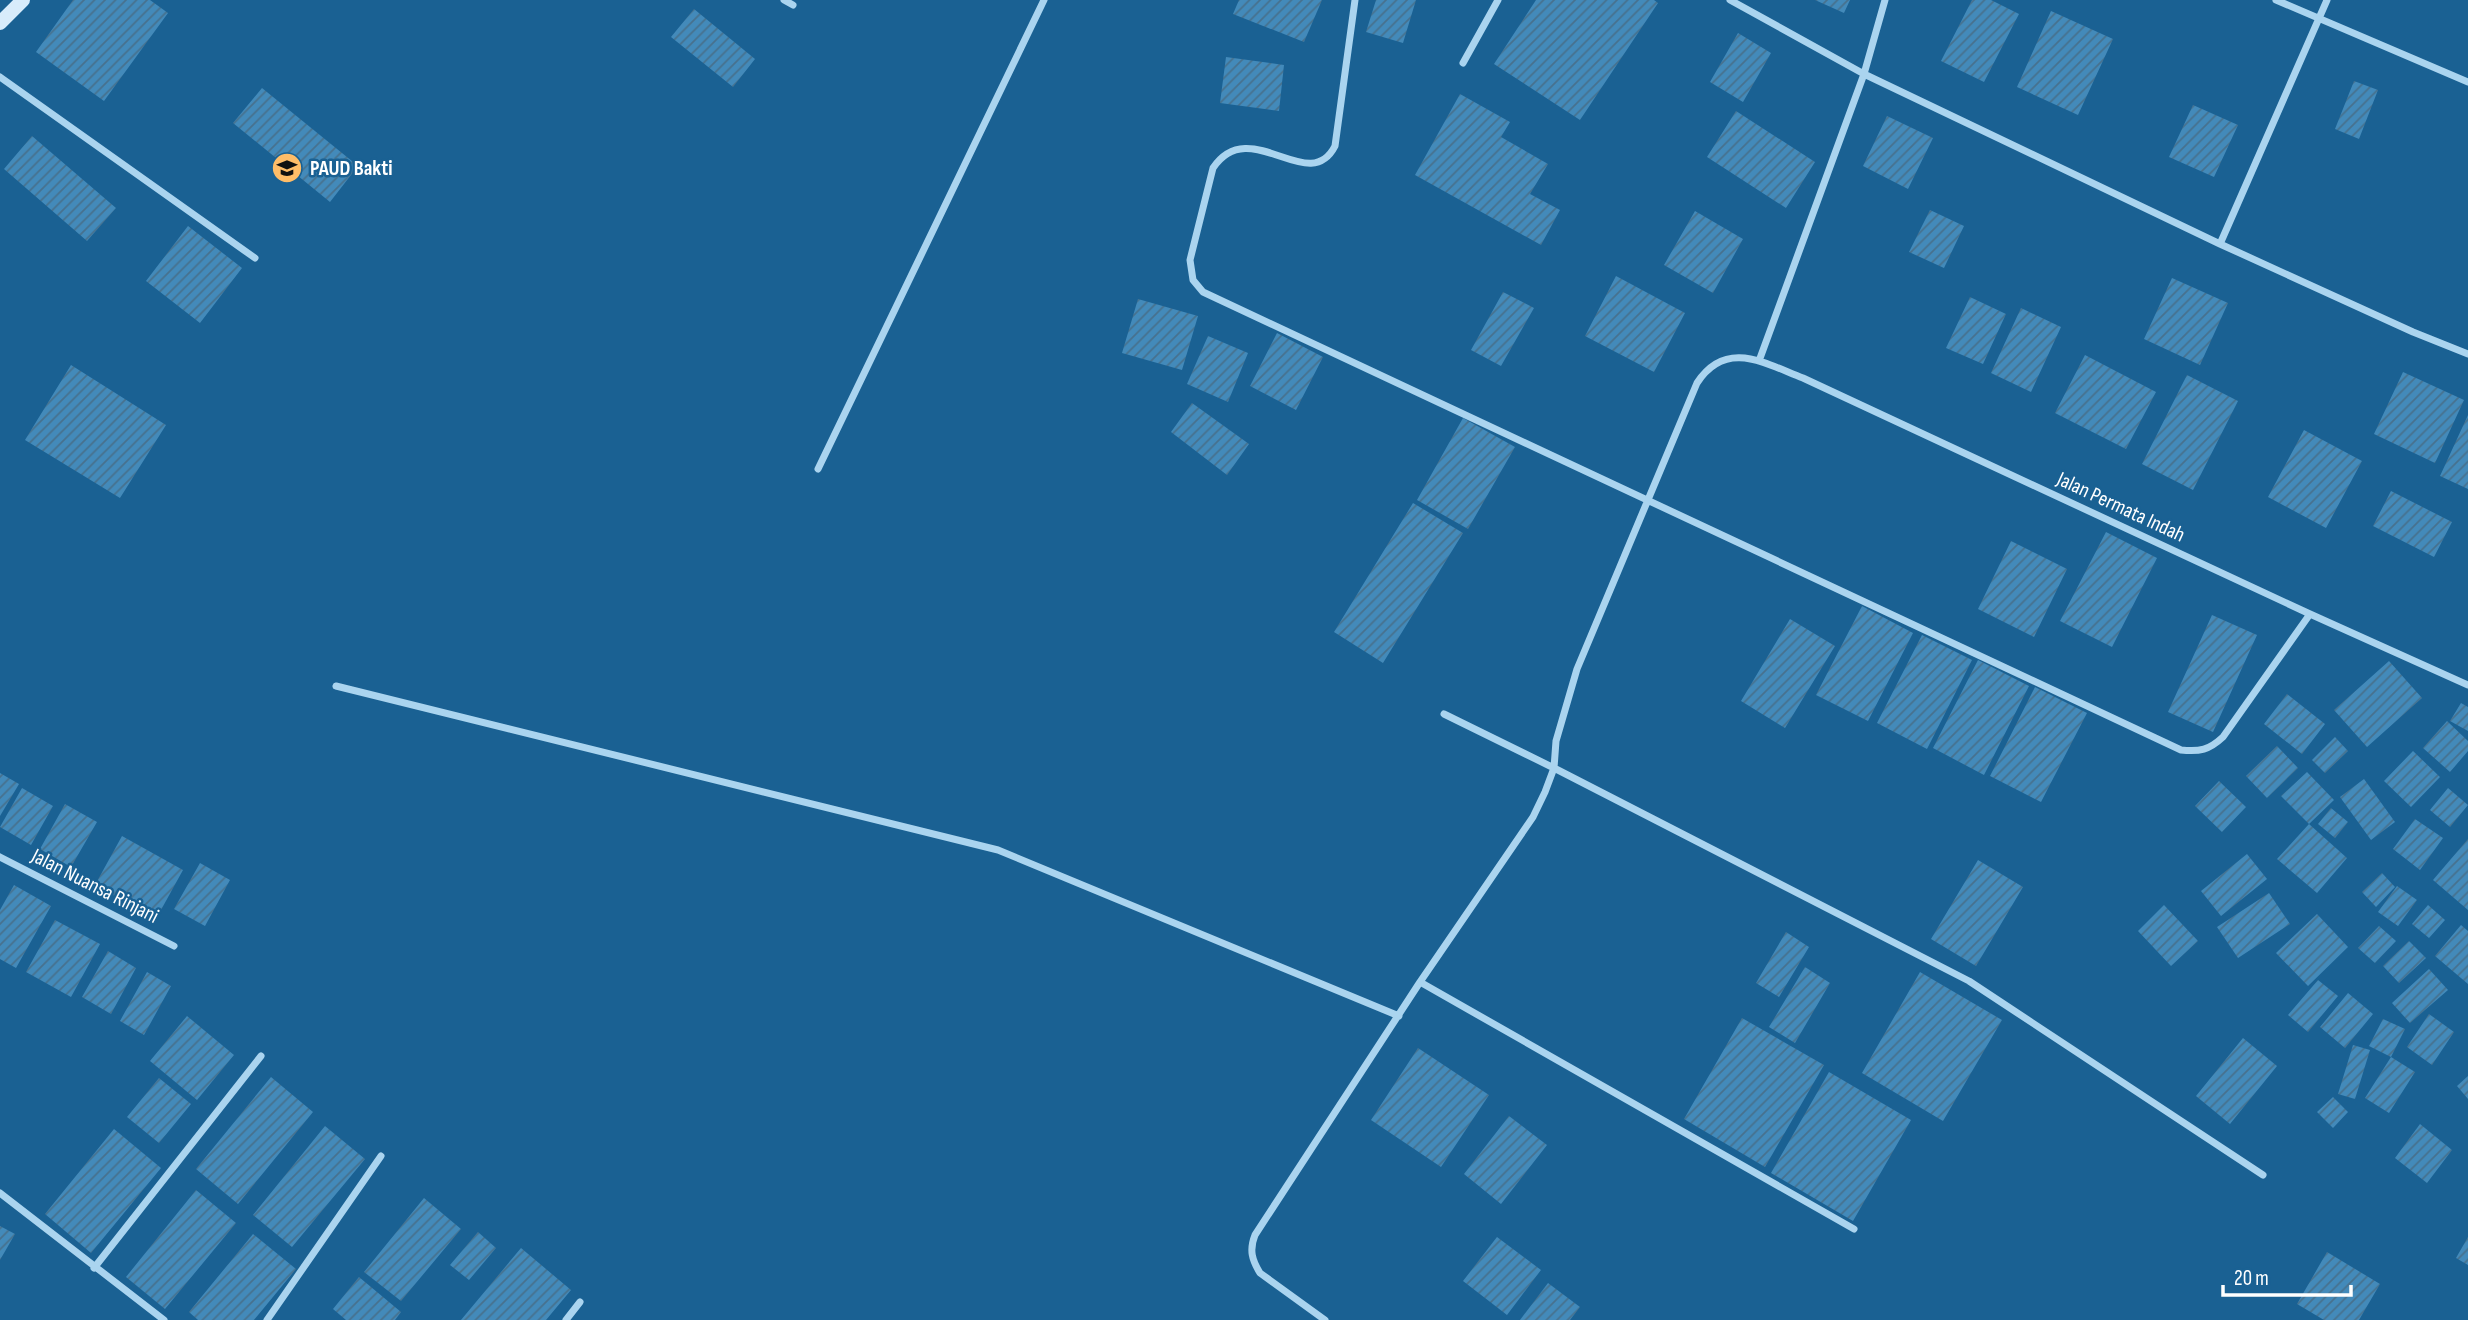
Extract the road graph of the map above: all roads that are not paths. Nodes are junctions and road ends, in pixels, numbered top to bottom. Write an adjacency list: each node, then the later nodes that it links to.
1 (23, 0): 12 (street)
2 (784, 0): 10 (street)
3 (1044, 0): 21 (street)
4 (1355, 0): 22 (street)
5 (1498, 0): 13 (street)
6 (1730, 0): 14 (street)
7 (1885, 0): 14 (street)
8 (2276, 0): 11 (street)
9 (2327, 0): 11 (street)
10 (793, 5)
11 (2318, 18): 16 (street); 17 (street)
12 (0, 23)
13 (1462, 63)
14 (1864, 74): 17 (street); 20 (street)
15 (0, 76): 18 (street)
16 (2468, 82)
17 (2220, 244): 19 (street)
18 (255, 258)
19 (2468, 354)
20 (1759, 361): 22 (street, Jalan Permata Indah); 23 (street, Jalan Permata Indah)
21 (818, 470)
22 (1647, 499): 23 (street); 27 (street, Jalan Permata Indah)
23 (2310, 614): 24 (street, Jalan Permata Indah)
24 (2468, 685)
25 (336, 686): 31 (street)
26 (1444, 714): 27 (street)
27 (1553, 768): 30 (street, Jalan Permata Indah); 34 (street)
28 (0, 857): 29 (street, Jalan Nuansa Rinjani)
29 (174, 946)
30 (1420, 982): 31 (street, Jalan Permata Indah); 36 (street)
31 (1399, 1016): 42 (street, Jalan Permata Indah)
32 (261, 1056): 37 (street)
33 (381, 1156): 40 (street)
34 (2263, 1175)
35 (0, 1194): 37 (street)
36 (1854, 1229)
37 (94, 1268): 39 (street)
38 (580, 1302): 41 (street)
39 (164, 1320)
40 (267, 1320)
41 (566, 1320)
42 (1325, 1320)

